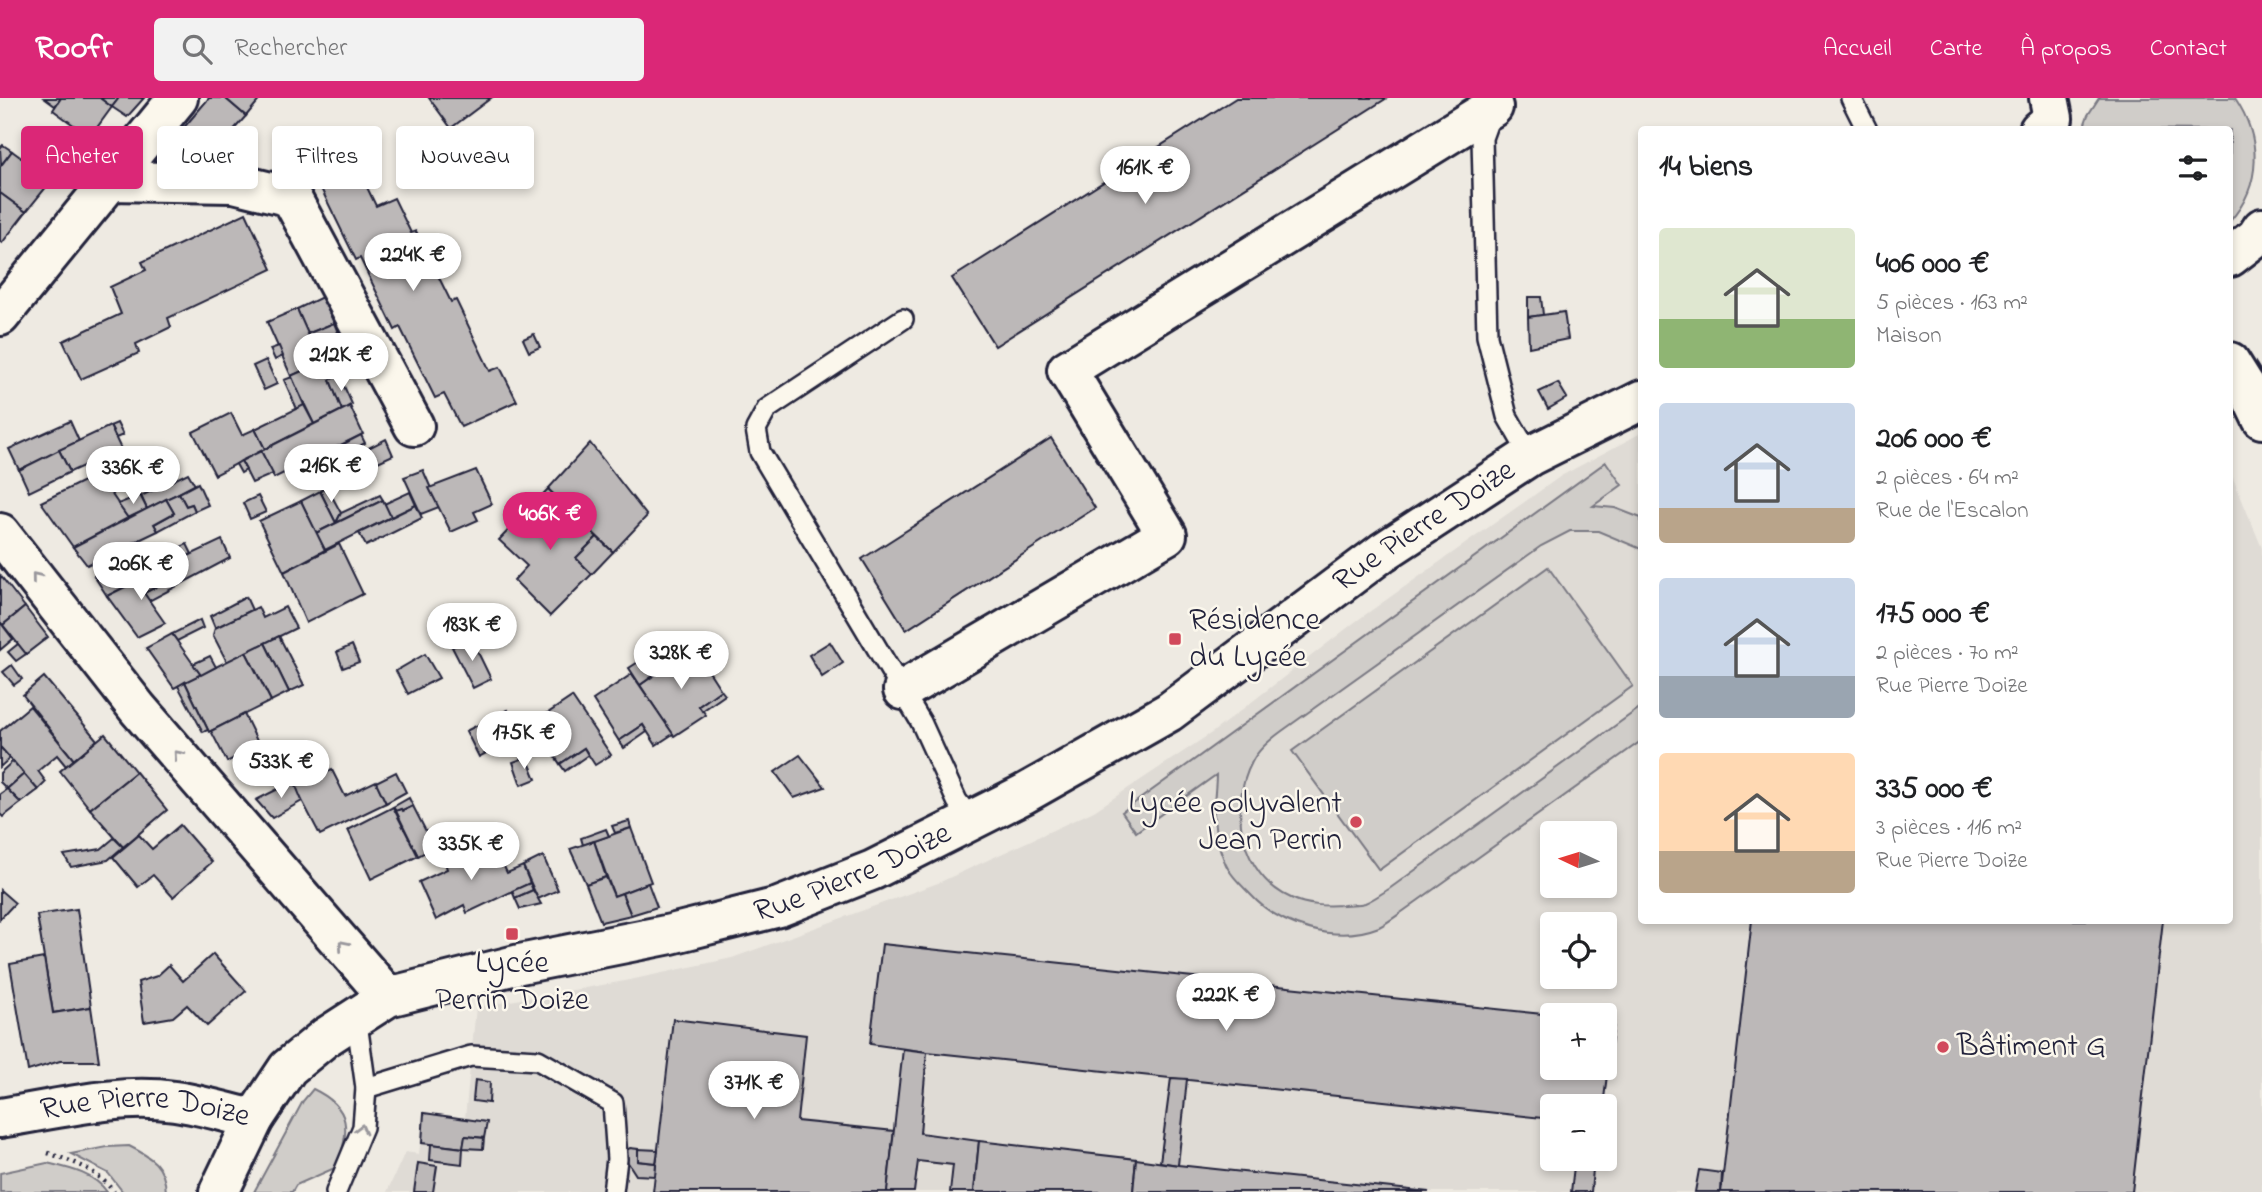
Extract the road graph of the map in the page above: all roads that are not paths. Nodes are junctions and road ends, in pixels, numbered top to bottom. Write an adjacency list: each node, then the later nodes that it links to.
1 (178, 98): 5 (street)
2 (1851, 98): 4 (lane)
3 (1500, 102): 14 (lane); 16 (street)
4 (1868, 126)
5 (143, 140)
6 (143, 182): 13 (street)
7 (102, 189): 8 (street)
8 (0, 316)
9 (903, 319): 16 (lane)
10 (2233, 367): 12 (street)
11 (1638, 402): 14 (street, Rue Pierre Doize)
12 (2262, 419)
13 (414, 426)
14 (1530, 456): 17 (street, Rue Pierre Doize)
15 (0, 533): 18 (street, one-way to 15)
16 (903, 690): 17 (lane)
17 (972, 820): 18 (street, Rue Pierre Doize)
18 (372, 1007): 19 (lane); 21 (street, Rue Pierre Doize)
19 (366, 1088): 23 (lane, one-way to 19); 24 (lane)
20 (0, 1118): 21 (street, Rue Pierre Doize)
21 (254, 1119): 22 (street)
22 (219, 1192)
23 (336, 1192)
24 (613, 1192)

